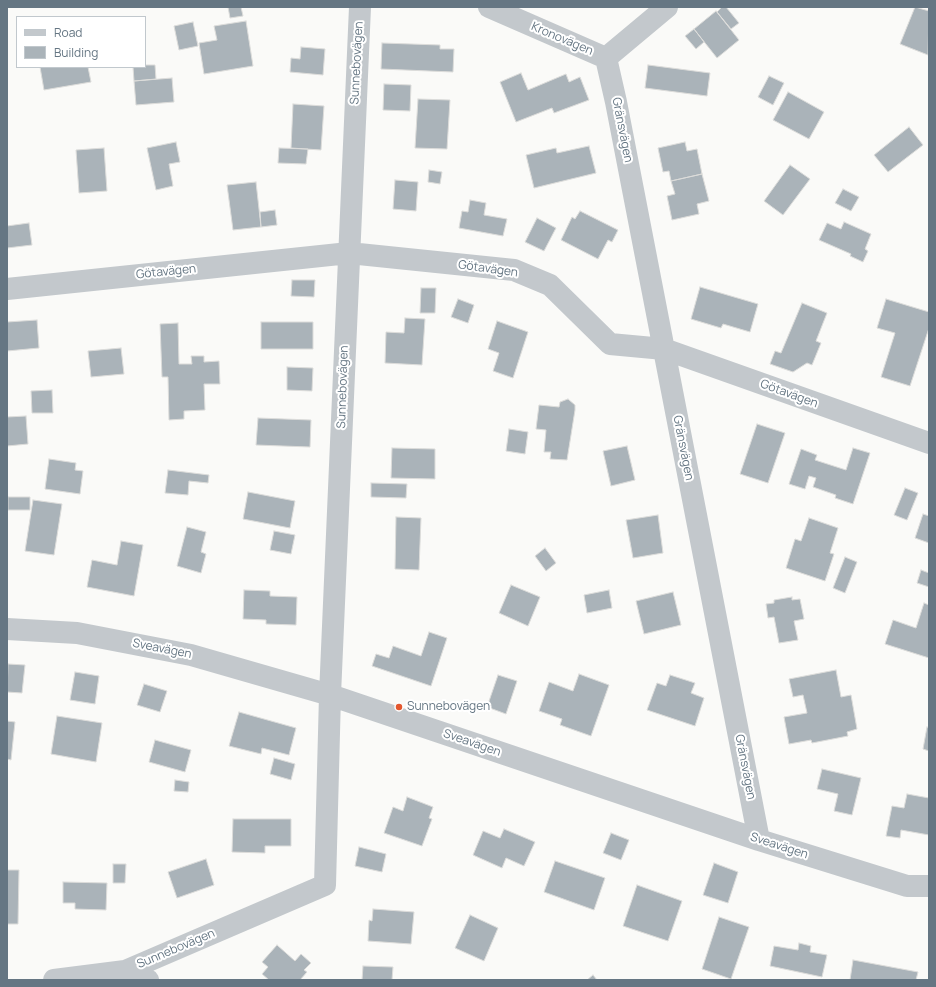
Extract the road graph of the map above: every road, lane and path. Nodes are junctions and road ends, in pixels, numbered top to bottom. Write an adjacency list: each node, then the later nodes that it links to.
1 (360, 7): 5 (street, Sunnebovägen)
2 (489, 7): 4 (street, Kronovägen)
3 (667, 7): 4 (street, Kronovägen)
4 (606, 58): 7 (street, Gränsvägen)
5 (349, 252): 6 (street, Götavägen); 7 (street, Götavägen); 10 (street, Sunnebovägen)
6 (7, 289)
7 (664, 349): 8 (street, Götavägen); 11 (street, Gränsvägen)
8 (929, 443)
9 (7, 629): 10 (street, Sveavägen)
10 (330, 695): 11 (street, Sveavägen); 13 (street, Sunnebovägen)
11 (759, 840): 12 (street, Sveavägen)
12 (929, 886)
13 (125, 971): 14 (street); 15 (street)
14 (54, 980)
15 (148, 980)

